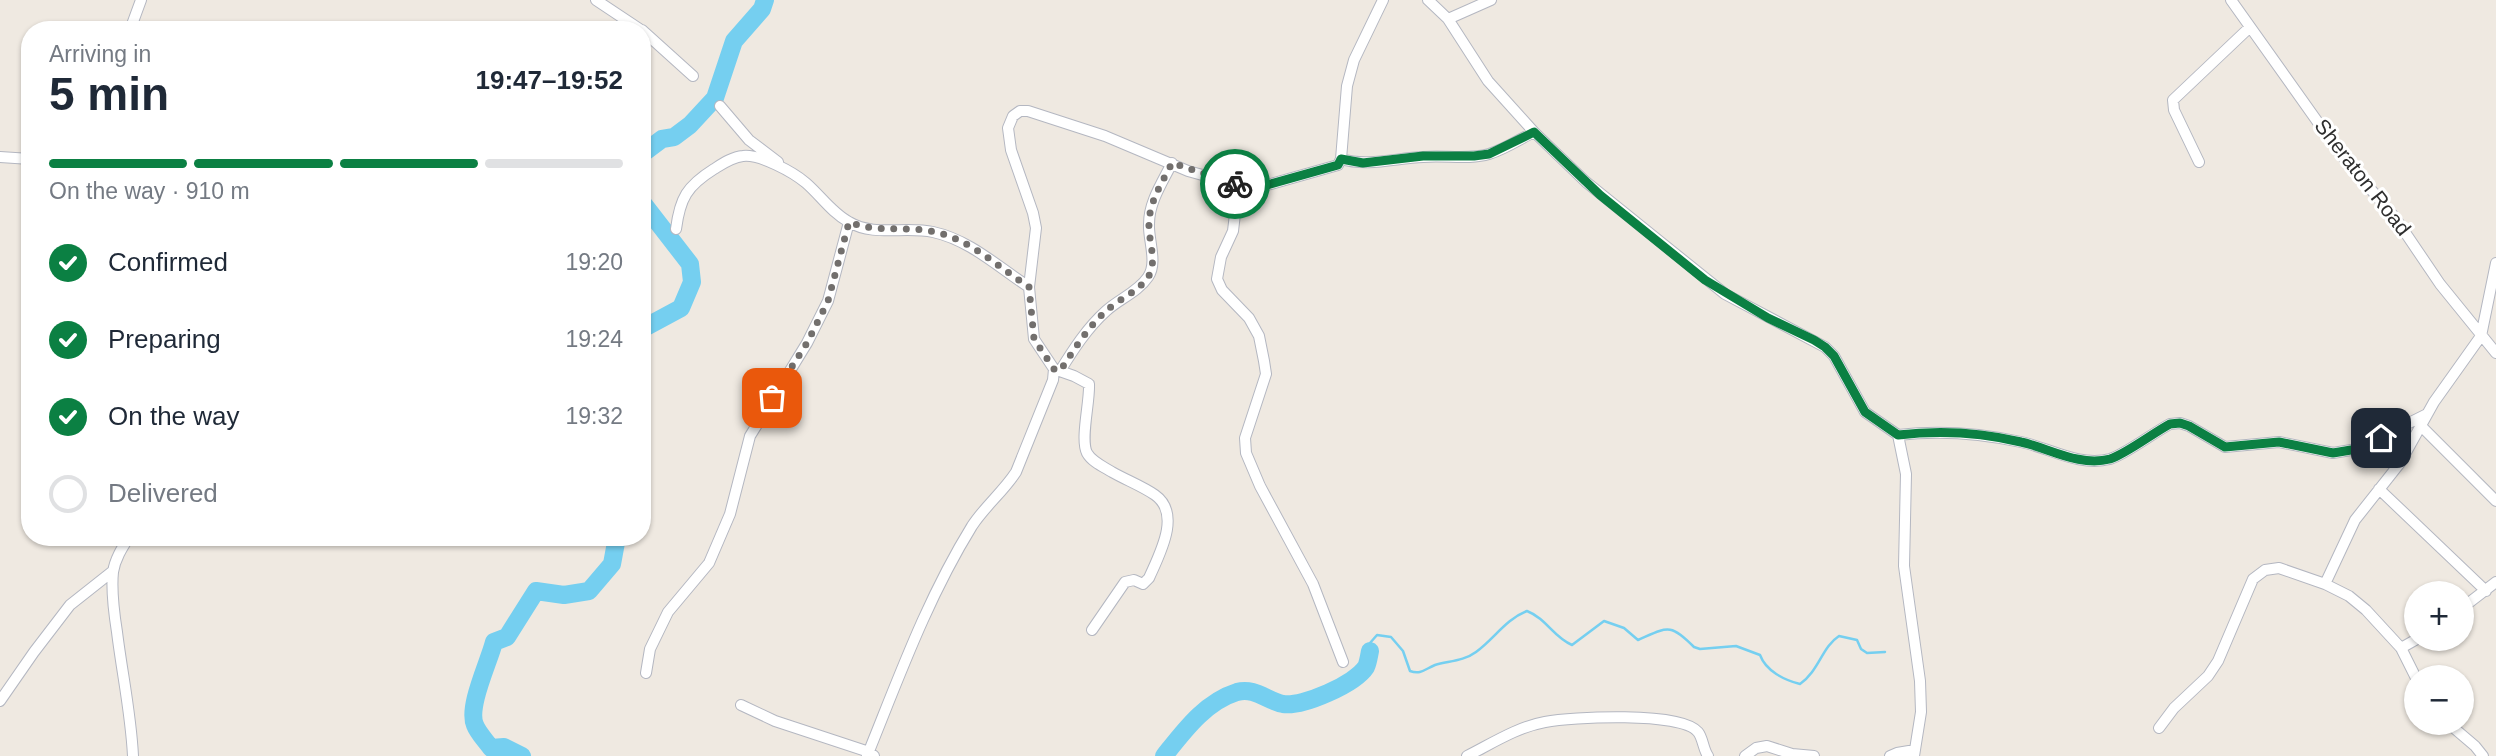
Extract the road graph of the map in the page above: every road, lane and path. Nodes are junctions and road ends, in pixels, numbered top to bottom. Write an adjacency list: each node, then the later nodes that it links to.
1 (141, 0): 8 (street)
2 (596, 0): 9 (street)
3 (1383, 0): 17 (street)
4 (1428, 0): 7 (street)
5 (1491, 0): 7 (street)
6 (2231, 0): 10 (street, Sheraton Road)
7 (1448, 19): 14 (street)
8 (133, 21)
9 (628, 21)
10 (2249, 28): 18 (street); 26 (street, Sheraton Road)
11 (651, 38): 12 (street)
12 (693, 76)
13 (720, 106): 20 (street)
14 (1534, 132): 17 (street); 31 (street)
15 (0, 157): 16 (street)
16 (21, 158)
17 (1341, 159): 21 (street)
18 (2199, 162)
19 (1172, 163): 21 (street); 25 (street); 28 (street)
20 (791, 172): 22 (street); 23 (street)
21 (1242, 186): 42 (street)
22 (849, 222): 25 (street); 44 (street)
23 (677, 229)
24 (2496, 263): 26 (street)
25 (1029, 287): 28 (street)
26 (2481, 336): 27 (street, Sheraton Road); 29 (street)
27 (2496, 353)
28 (1057, 370): 40 (street); 50 (street)
29 (2427, 414): 30 (street); 31 (street)
30 (2421, 426): 32 (street); 33 (street)
31 (1898, 435): 49 (street)
32 (2379, 489): 37 (street); 38 (street)
33 (2496, 501)
34 (123, 546): 35 (street)
35 (113, 571): 45 (street); 51 (street)
36 (2496, 582): 38 (street)
37 (2325, 584): 41 (street); 47 (street)
38 (2486, 591): 39 (street)
39 (2474, 600)
40 (1093, 631)
41 (2402, 648): 43 (street)
42 (1343, 662)
43 (2410, 665)
44 (646, 673)
45 (0, 701)
46 (741, 705): 50 (street)
47 (2160, 728)
48 (2462, 735): 57 (street)
49 (1915, 753): 56 (street)
50 (870, 755)
51 (133, 756)
52 (1466, 756): 53 (street)
53 (1708, 756)
54 (1745, 756): 55 (street)
55 (1814, 756)
56 (1890, 756)
57 (2483, 756)

